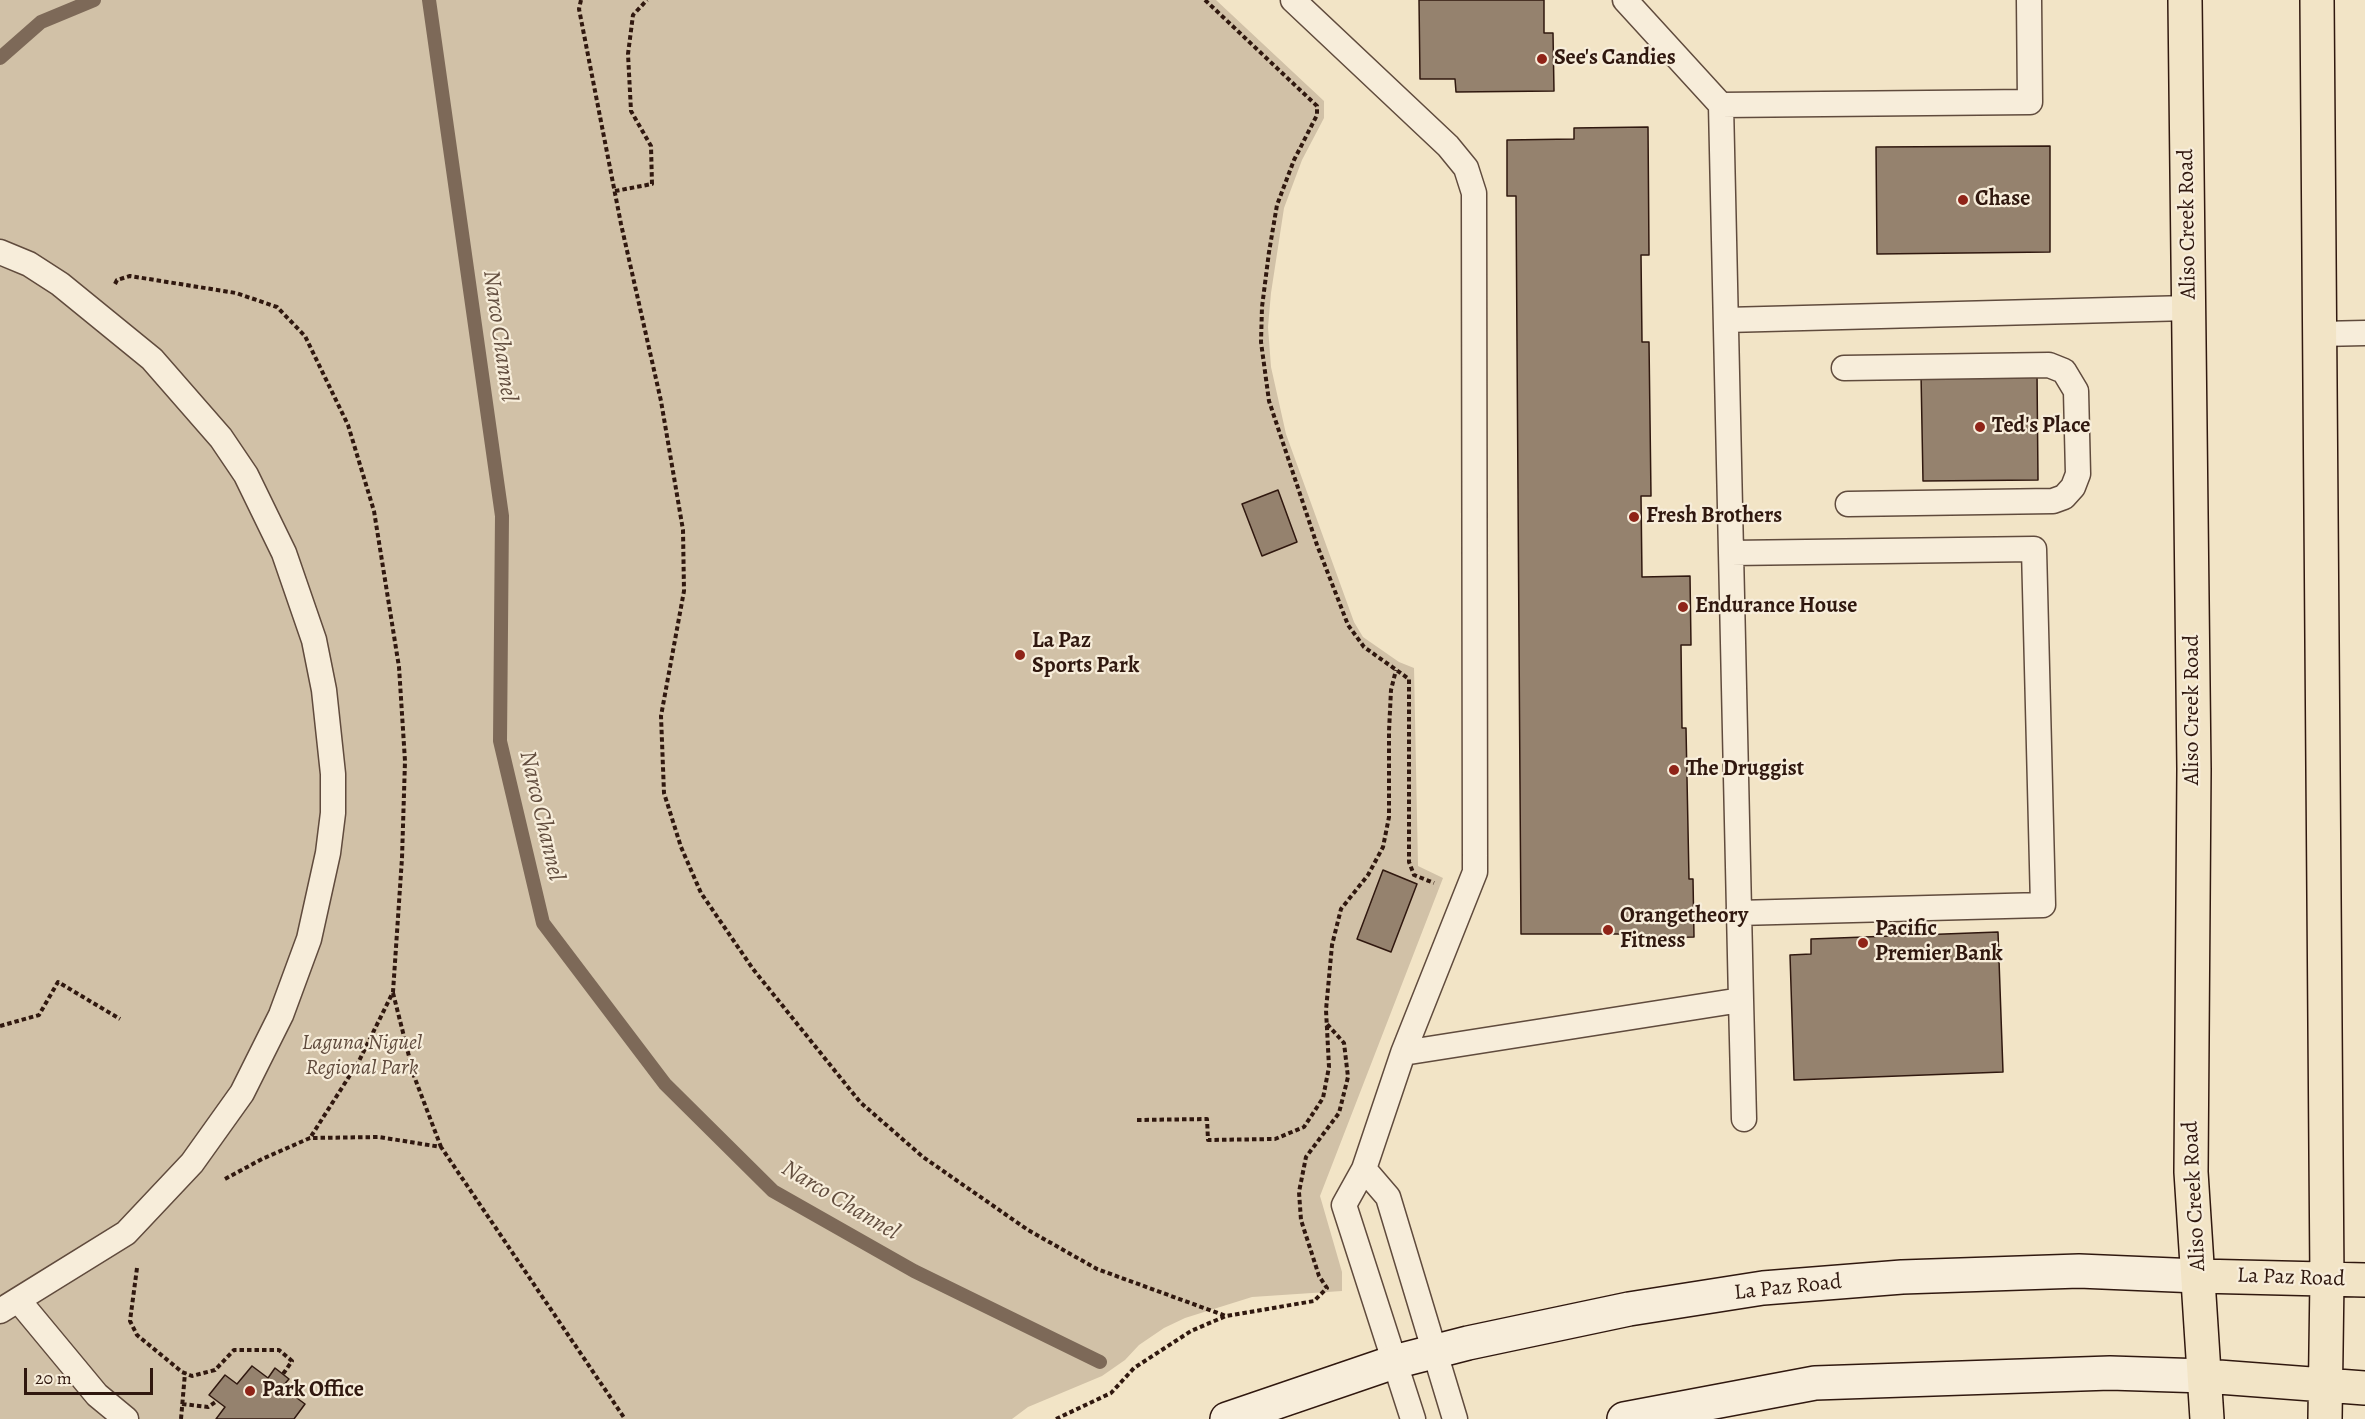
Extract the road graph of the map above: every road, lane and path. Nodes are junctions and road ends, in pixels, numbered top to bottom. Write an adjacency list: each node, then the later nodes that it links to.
1 (581, 0): 10 (path)
2 (647, 0): 10 (path)
3 (1205, 0): 19 (path)
4 (1293, 0): 20 (lane)
5 (1625, 0): 9 (lane)
6 (2029, 0): 9 (lane)
7 (2185, 0): 12 (main road, Aliso Creek Road)
8 (2317, 0): 15 (main road)
9 (1721, 105): 13 (lane)
10 (615, 191): 38 (path)
11 (0, 252): 37 (lane)
12 (2189, 308): 13 (lane); 34 (main road, Aliso Creek Road)
13 (1726, 320): 18 (lane)
14 (2365, 333): 15 (lane)
15 (2320, 334): 35 (main road)
16 (1844, 368): 17 (lane)
17 (1848, 504)
18 (1731, 552): 21 (lane); 21 (lane)
19 (1396, 670): 20 (path); 25 (path)
20 (1466, 896): 27 (lane)
21 (1738, 913): 23 (lane)
22 (393, 992): 30 (path)
23 (1741, 1000): 27 (lane); 28 (lane)
24 (120, 1019): 26 (path)
25 (1327, 1023): 29 (path); 38 (path)
26 (0, 1026)
27 (1403, 1053): 31 (lane)
28 (1744, 1119)
29 (1137, 1120)
30 (441, 1147): 32 (path); 50 (path)
31 (1364, 1169): 39 (lane); 40 (lane)
32 (218, 1183)
33 (138, 1261): 41 (path)
34 (2198, 1276): 35 (main road, La Paz Road); 39 (main road, La Paz Road); 43 (main road, Aliso Creek Road)
35 (2327, 1279): 36 (main road, La Paz Road); 44 (main road)
36 (2365, 1280)
37 (9, 1306): 48 (lane)
38 (1226, 1316): 51 (path)
39 (1434, 1352): 40 (main road, La Paz Road); 54 (lane)
40 (1394, 1362): 52 (main road, La Paz Road); 53 (lane)
41 (185, 1373): 42 (path); 47 (path)
42 (283, 1374)
43 (2205, 1376): 44 (main road); 55 (main road); 56 (main road, Aliso Creek Road)
44 (2326, 1384): 45 (main road); 57 (main road)
45 (2365, 1388)
46 (217, 1401): 47 (path)
47 (182, 1404): 49 (path)
48 (126, 1419)
49 (181, 1419)
50 (625, 1419)
51 (1056, 1419)
52 (1227, 1419)
53 (1413, 1419)
54 (1455, 1419)
55 (1624, 1419)
56 (2207, 1419)
57 (2325, 1419)

